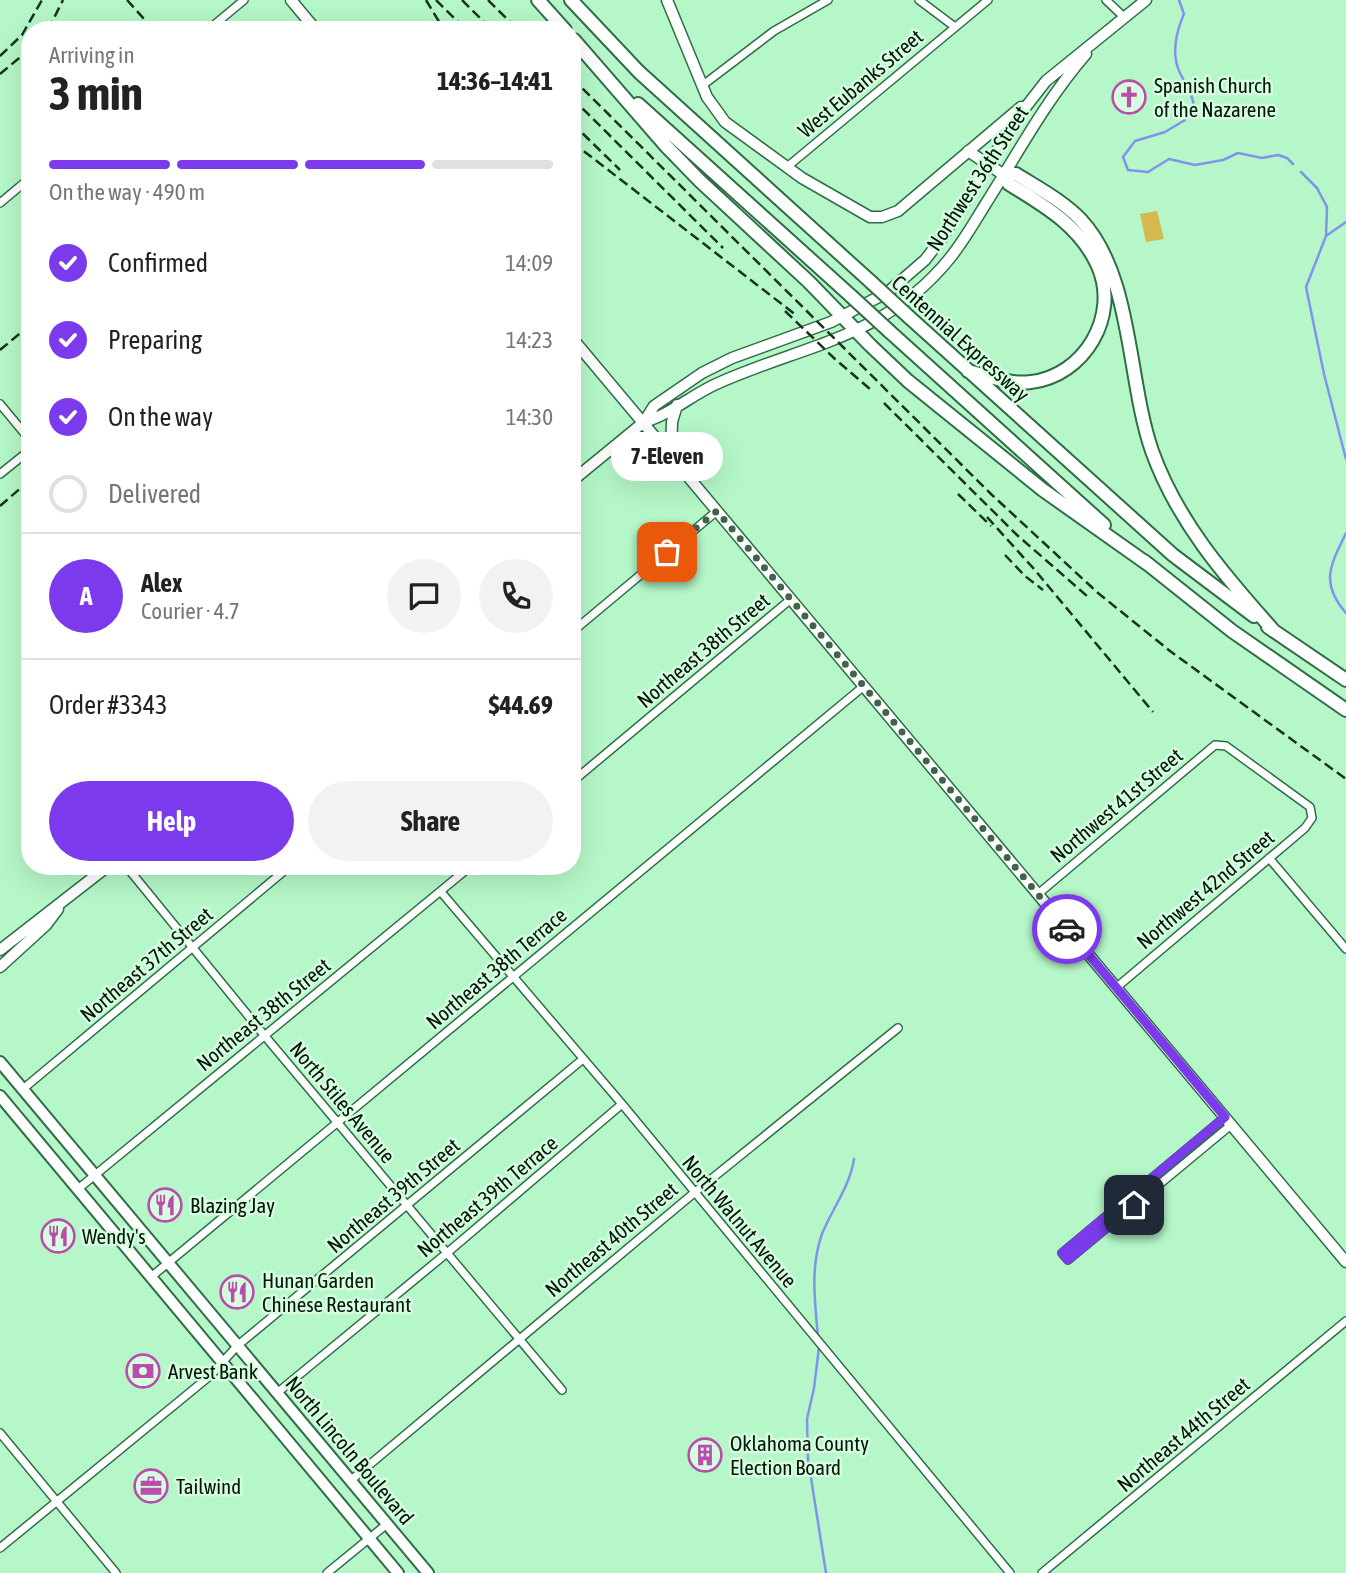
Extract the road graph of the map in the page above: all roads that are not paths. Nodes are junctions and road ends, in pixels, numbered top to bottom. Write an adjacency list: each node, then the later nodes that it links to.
1 (244, 0): 12 (street)
2 (291, 0): 13 (main road)
3 (538, 0): 14 (highway)
4 (571, 0): 30 (highway, Centennial Expressway, bridge)
5 (667, 0): 19 (main road)
6 (828, 0): 19 (street)
7 (919, 0): 15 (street)
8 (988, 0): 15 (street, West Eubanks Street)
9 (1106, 0): 11 (street)
10 (1146, 0): 11 (main road, Northwest 36th Street)
11 (1125, 18): 16 (main road, Northwest 36th Street)
12 (219, 21)
13 (308, 21)
14 (557, 21)
15 (955, 27): 22 (street, West Eubanks Street)
16 (1098, 40): 20 (main road, Northwest 36th Street); 24 (main road, Northwest 36th Street)
17 (581, 47): 40 (highway, Centennial Expressway, bridge)
18 (581, 48): 27 (highway)
19 (703, 85): 22 (main road)
20 (1029, 100): 21 (main road, Northwest 36th Street); 23 (main road, Northwest 36th Street)
21 (968, 151): 22 (main road, Northwest 36th Street); 23 (main road)
22 (787, 167)
23 (988, 167): 24 (main road); 27 (main road, Northwest 36th Street)
24 (1004, 176): 28 (main road, Northwest 36th Street); 30 (highway); 43 (highway)
25 (21, 186): 26 (street)
26 (0, 203)
27 (842, 316): 28 (highway); 33 (main road)
28 (856, 331): 32 (main road, Northwest 36th Street); 40 (highway)
29 (581, 348): 33 (main road)
30 (968, 370): 43 (highway, Centennial Expressway)
31 (0, 404): 34 (street)
32 (677, 405): 33 (main road, Northwest 36th Street); 35 (main road)
33 (644, 422): 35 (main road); 38 (main road)
34 (21, 429)
35 (671, 456): 39 (main road)
36 (21, 457): 37 (street)
37 (0, 474)
38 (581, 474)
39 (717, 511): 41 (main road); 42 (street)
40 (1149, 565): 46 (highway, Centennial Expressway)
41 (791, 599): 45 (main road); 47 (street, Northeast 38th Street)
42 (581, 624)
43 (1273, 630): 44 (highway, Centennial Expressway)
44 (1346, 680)
45 (864, 686): 55 (main road); 61 (street, Northeast 38th Terrace)
46 (1346, 710)
47 (581, 774)
48 (1313, 815): 49 (street, Northwest 42nd Street); 55 (street, Northwest 41st Street)
49 (1269, 858): 58 (street); 62 (street, Northwest 42nd Street)
50 (97, 875): 56 (main road)
51 (134, 875): 57 (street, North Stiles Avenue)
52 (279, 875): 57 (street, Northeast 37th Street)
53 (461, 875): 54 (street, Northeast 38th Street)
54 (441, 892): 61 (street, North Walnut Avenue); 64 (street, Northeast 38th Street)
55 (1038, 894): 62 (main road)
56 (63, 903): 59 (main road); 60 (main road)
57 (194, 947): 64 (street, North Stiles Avenue); 67 (street, Northeast 37th Street)
58 (1346, 949)
59 (0, 950)
60 (0, 967)
61 (512, 977): 65 (street, North Walnut Avenue); 70 (street, Northeast 38th Terrace)
62 (1116, 987): 71 (main road)
63 (898, 1027): 74 (street, Northeast 40th Street)
64 (264, 1035): 70 (street, North Stiles Avenue); 72 (street, Northeast 38th Street)
65 (583, 1059): 69 (street, North Walnut Avenue); 75 (street, Northeast 39th Street)
66 (0, 1062): 67 (main road, North Lincoln Boulevard)
67 (23, 1089): 72 (main road, North Lincoln Boulevard)
68 (0, 1097): 73 (main road, North Lincoln Boulevard)
69 (622, 1104): 74 (street, North Walnut Avenue); 76 (street, Northeast 39th Terrace)
70 (338, 1121): 75 (street, North Stiles Avenue); 77 (street, Northeast 38th Terrace)
71 (1228, 1121): 71 (street); 78 (main road)
72 (95, 1175): 73 (street, Northeast 38th Street); 77 (main road, North Lincoln Boulevard)
73 (78, 1189): 79 (main road, North Lincoln Boulevard)
74 (694, 1193): 81 (street, Northeast 40th Street); 98 (street, North Walnut Avenue)
75 (408, 1206): 76 (street, North Stiles Avenue); 82 (street, Northeast 39th Street)
76 (447, 1253): 81 (street, North Stiles Avenue); 85 (street, Northeast 39th Terrace)
77 (168, 1262): 79 (street, Northeast 38th Terrace); 82 (main road, North Lincoln Boulevard)
78 (1346, 1262)
79 (151, 1277): 83 (main road, North Lincoln Boulevard)
80 (1346, 1321): 99 (street, Northeast 44th Street)
81 (519, 1339): 84 (street, North Stiles Avenue); 89 (street, Northeast 40th Street)
82 (237, 1346): 83 (street, Northeast 39th Street); 85 (main road, North Lincoln Boulevard)
83 (223, 1363): 88 (main road, North Lincoln Boulevard); 90 (street, Northeast 39th Street)
84 (562, 1390)
85 (277, 1393): 87 (main road, North Lincoln Boulevard)
86 (0, 1433): 90 (street)
87 (315, 1438): 88 (main road); 89 (main road, North Lincoln Boulevard)
88 (297, 1452): 92 (main road, North Lincoln Boulevard)
89 (350, 1481): 91 (main road, North Lincoln Boulevard)
90 (56, 1501): 93 (street, Northeast 39th Street); 94 (street)
91 (387, 1524): 92 (street); 97 (main road, North Lincoln Boulevard)
92 (369, 1538): 95 (street); 96 (main road, North Lincoln Boulevard)
93 (0, 1548)
94 (116, 1573)
95 (327, 1573)
96 (398, 1573)
97 (428, 1573)
98 (1010, 1573)
99 (1042, 1573)

